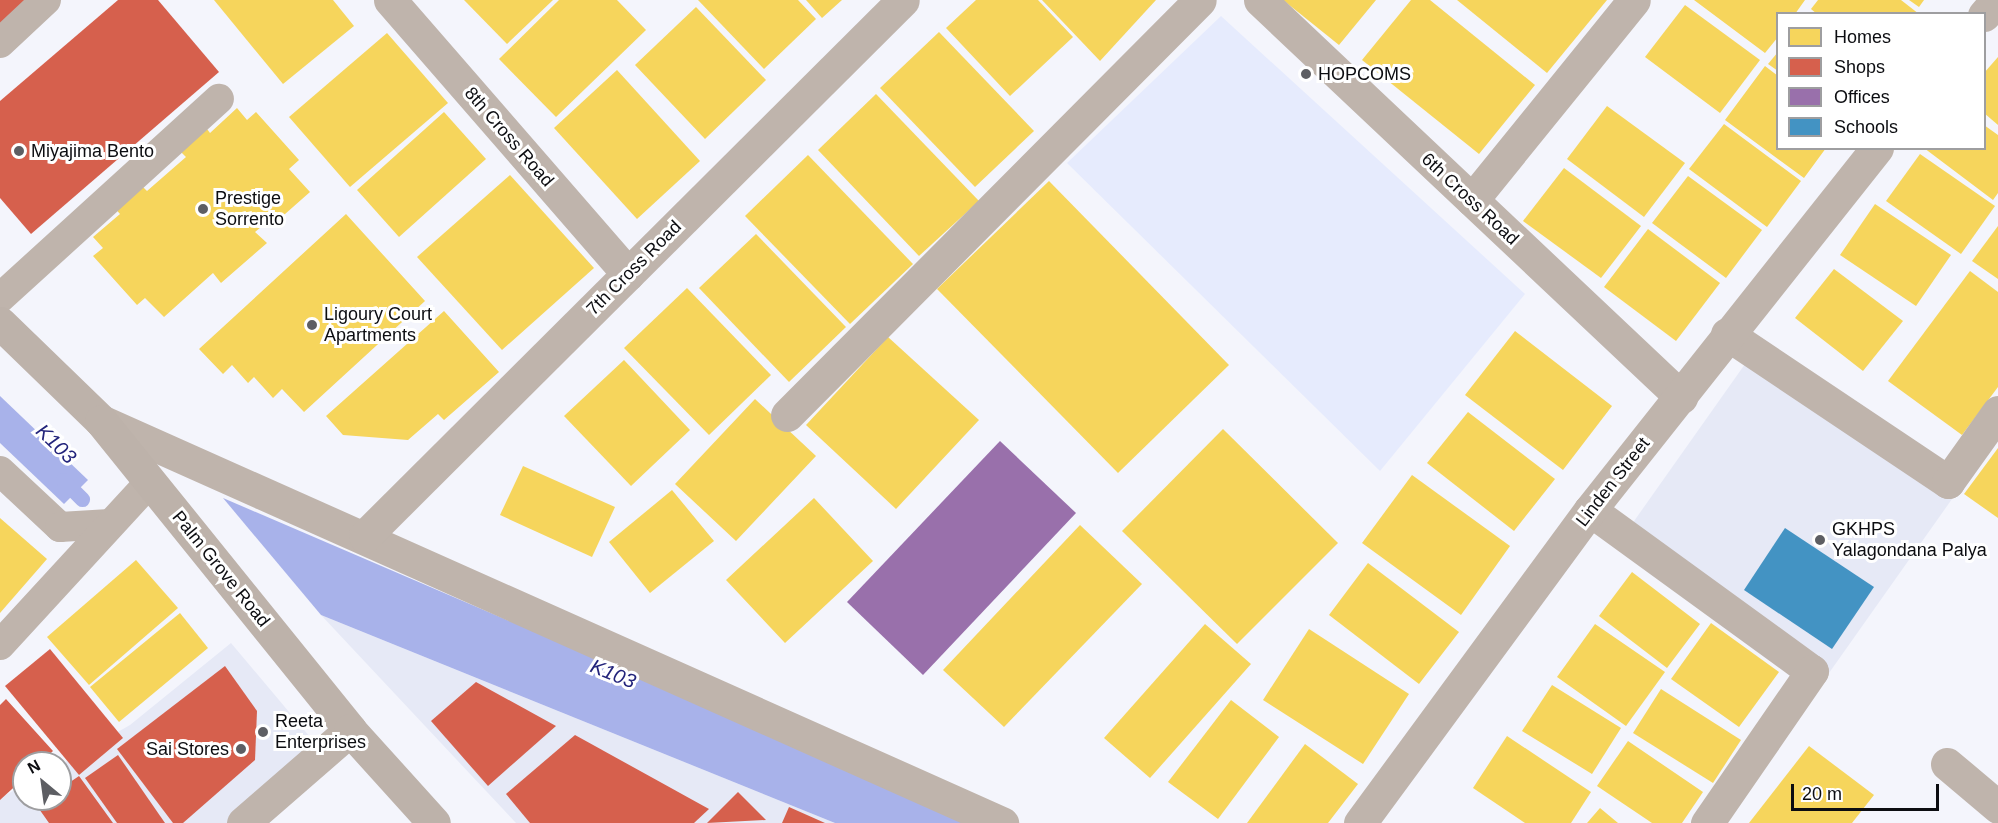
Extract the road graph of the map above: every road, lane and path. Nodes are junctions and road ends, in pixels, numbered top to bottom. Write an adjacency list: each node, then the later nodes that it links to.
1 (46, 0): 9 (lane)
2 (390, 0): 13 (street, 8th Cross Road)
3 (903, 0): 13 (street, 7th Cross Road)
4 (1200, 0): 19 (street)
5 (1260, 0): 12 (street, 6th Cross Road)
6 (1634, 0): 12 (street)
7 (1997, 0): 8 (street)
8 (1986, 13)
9 (0, 43)
10 (219, 99): 14 (lane)
11 (1875, 150): 16 (street, Linden Street)
12 (1472, 200): 17 (street, 6th Cross Road)
13 (628, 274): 25 (street, 7th Cross Road)
14 (0, 298)
15 (0, 322): 20 (street, Palm Grove Road)
16 (1728, 334): 17 (street, Linden Street); 18 (street)
17 (1680, 397): 23 (street, Linden Street)
18 (1998, 412)
19 (787, 415)
20 (101, 421): 22 (street, Palm Grove Road); 25 (street)
21 (0, 471): 24 (lane)
22 (150, 482): 24 (lane); 27 (street, Palm Grove Road)
23 (1590, 510): 33 (street, Linden Street); 34 (street)
24 (110, 524): 26 (lane)
25 (364, 536): 32 (street)
26 (0, 645)
27 (350, 730): 30 (street); 31 (street, Palm Grove Road)
28 (1947, 764): 29 (street)
29 (1998, 807)
30 (243, 823)
31 (434, 823)
32 (1002, 823)
33 (1360, 823)
34 (1707, 823)

